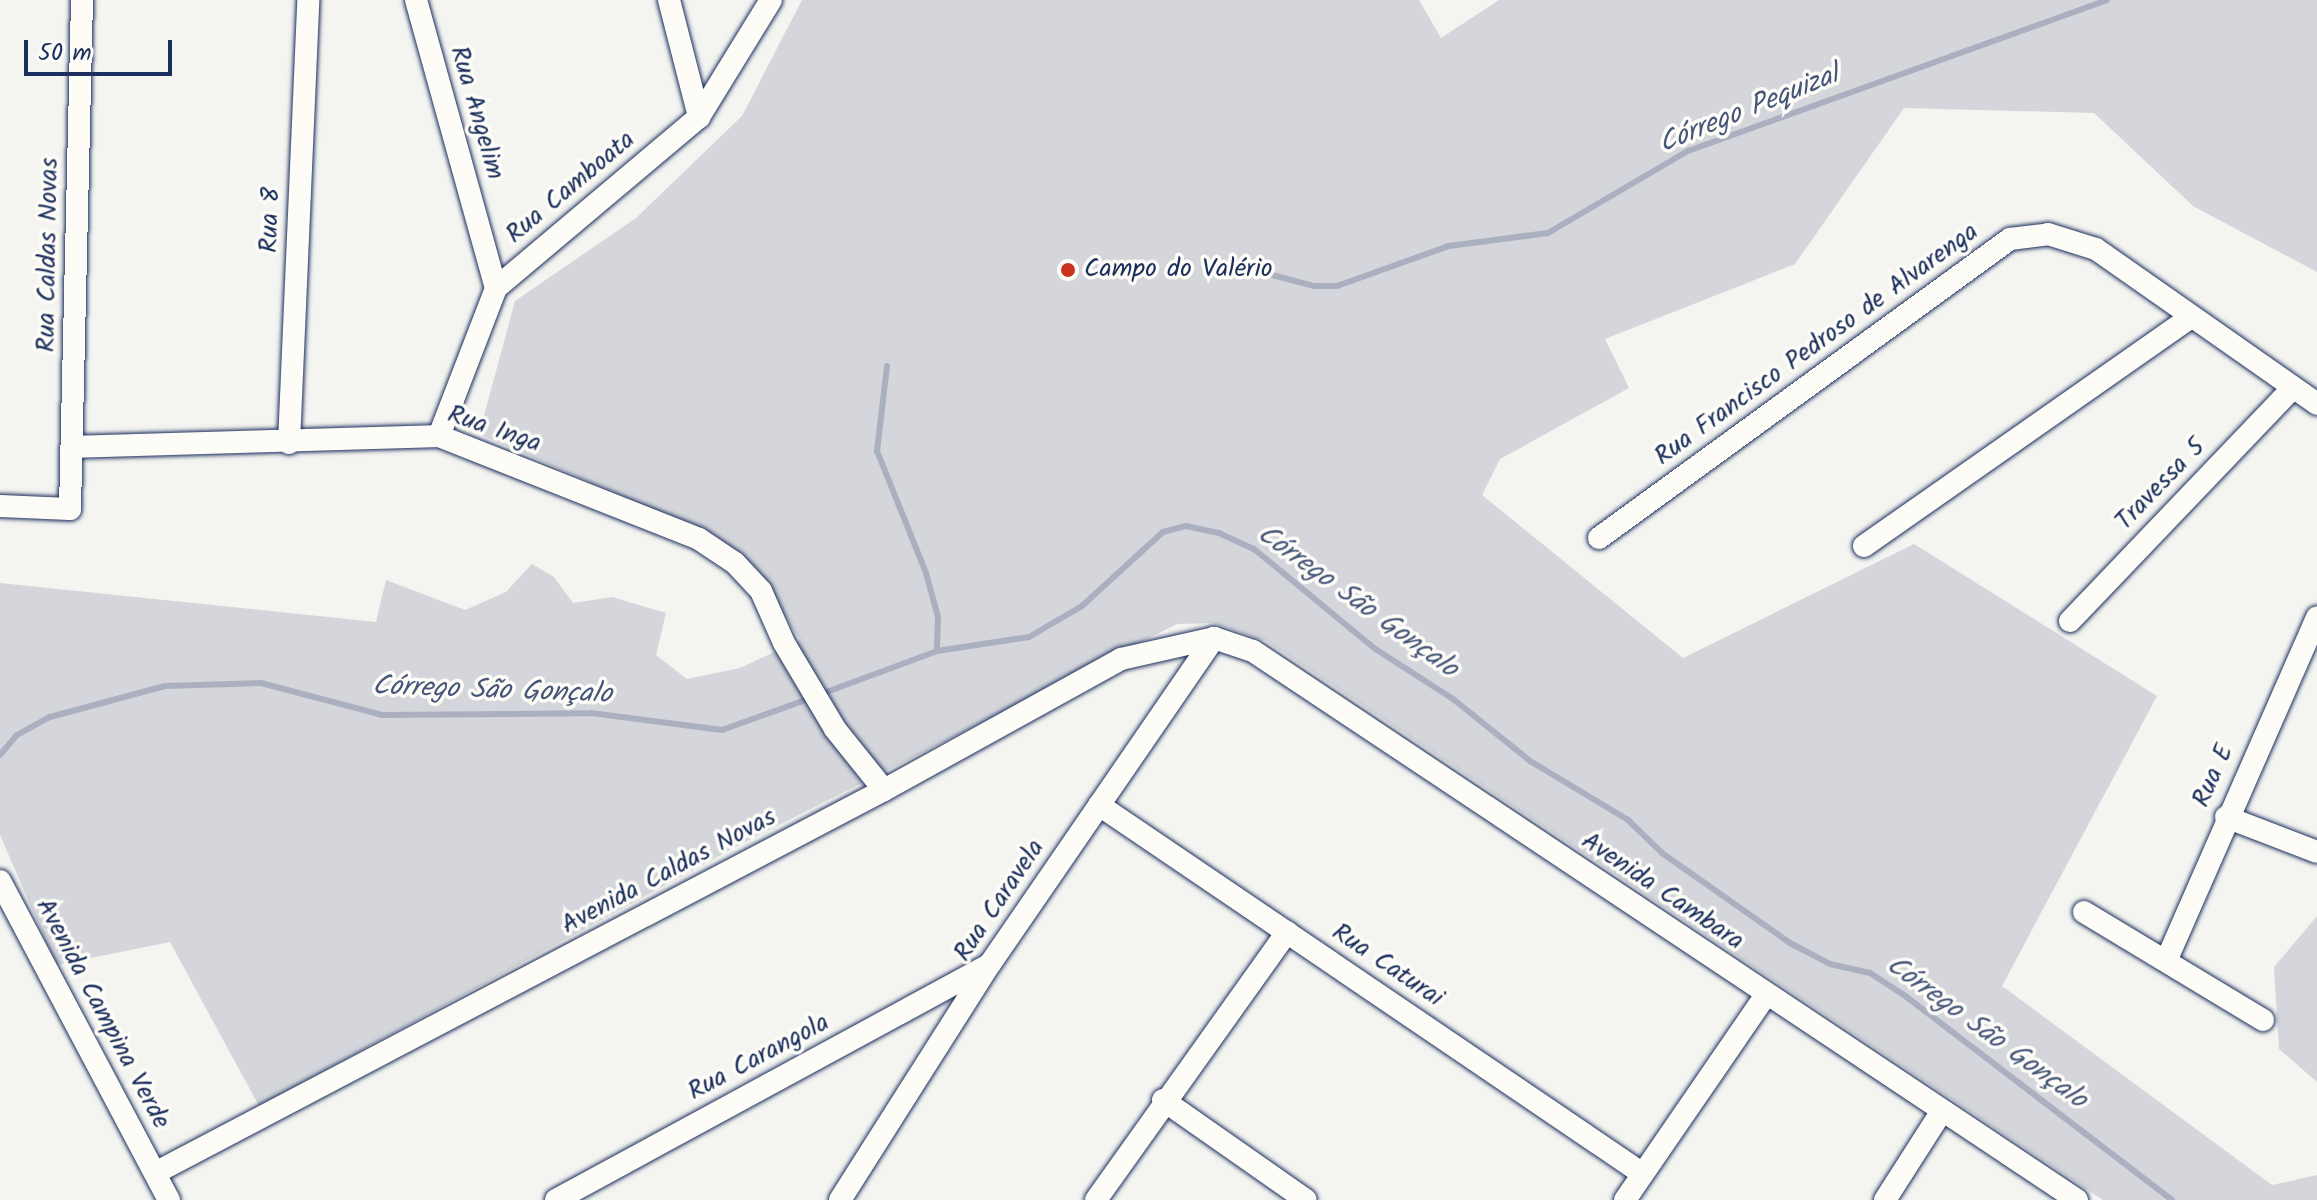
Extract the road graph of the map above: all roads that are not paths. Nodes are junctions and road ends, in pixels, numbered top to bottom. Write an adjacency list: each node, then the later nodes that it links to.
1 (82, 0): 13 (street, Rua Caldas Novas)
2 (308, 0): 12 (street, Rua 8)
3 (416, 0): 7 (street, Rua Angelim)
4 (669, 0): 6 (street)
5 (771, 0): 6 (street, Rua Camboata)
6 (699, 117): 7 (street, Rua Camboata)
7 (496, 288): 11 (street, Rua Camboata)
8 (2190, 318): 9 (street, Rua Francisco Pedroso de Alvarenga); 15 (street, Rua Francisco Pedroso de Alvarenga); 16 (street)
9 (2293, 388): 10 (street, Rua Francisco Pedroso de Alvarenga); 18 (street, Travessa 5)
10 (2317, 404)
11 (439, 436): 12 (street, Rua Inga); 20 (street, Rua Inga)
12 (289, 443): 13 (street, Rua Inga)
13 (72, 447): 14 (street, Rua Caldas Novas)
14 (0, 506)
15 (1599, 538)
16 (1864, 546)
17 (2317, 618): 22 (street, Rua E)
18 (2070, 621)
19 (1214, 638): 20 (street, Avenida Caldas Novas); 21 (street, Rua Caravela); 29 (street, Avenida Cambara)
20 (884, 790): 33 (street, Avenida Caldas Novas)
21 (1099, 805): 26 (street, Rua Caturai); 28 (street, Rua Caravela)
22 (2226, 817): 23 (street); 27 (street, Rua E)
23 (2317, 852)
24 (0, 881): 33 (street, Avenida Campina Verde)
25 (2084, 912): 27 (street)
26 (1287, 932): 31 (street); 34 (street, Rua Caturai)
27 (2167, 959): 30 (street)
28 (990, 964): 36 (street, Rua Carangola); 37 (street, Rua Caravela)
29 (1766, 995): 32 (street, Avenida Cambara); 34 (street)
30 (2263, 1020)
31 (1163, 1100): 38 (street); 39 (street)
32 (1942, 1111): 41 (street); 42 (street, Avenida Cambara)
33 (155, 1173): 35 (street, Avenida Campina Verde)
34 (1643, 1174): 40 (street)
35 (169, 1200)
36 (556, 1200)
37 (840, 1200)
38 (1096, 1200)
39 (1306, 1200)
40 (1625, 1200)
41 (1885, 1200)
42 (2077, 1200)

